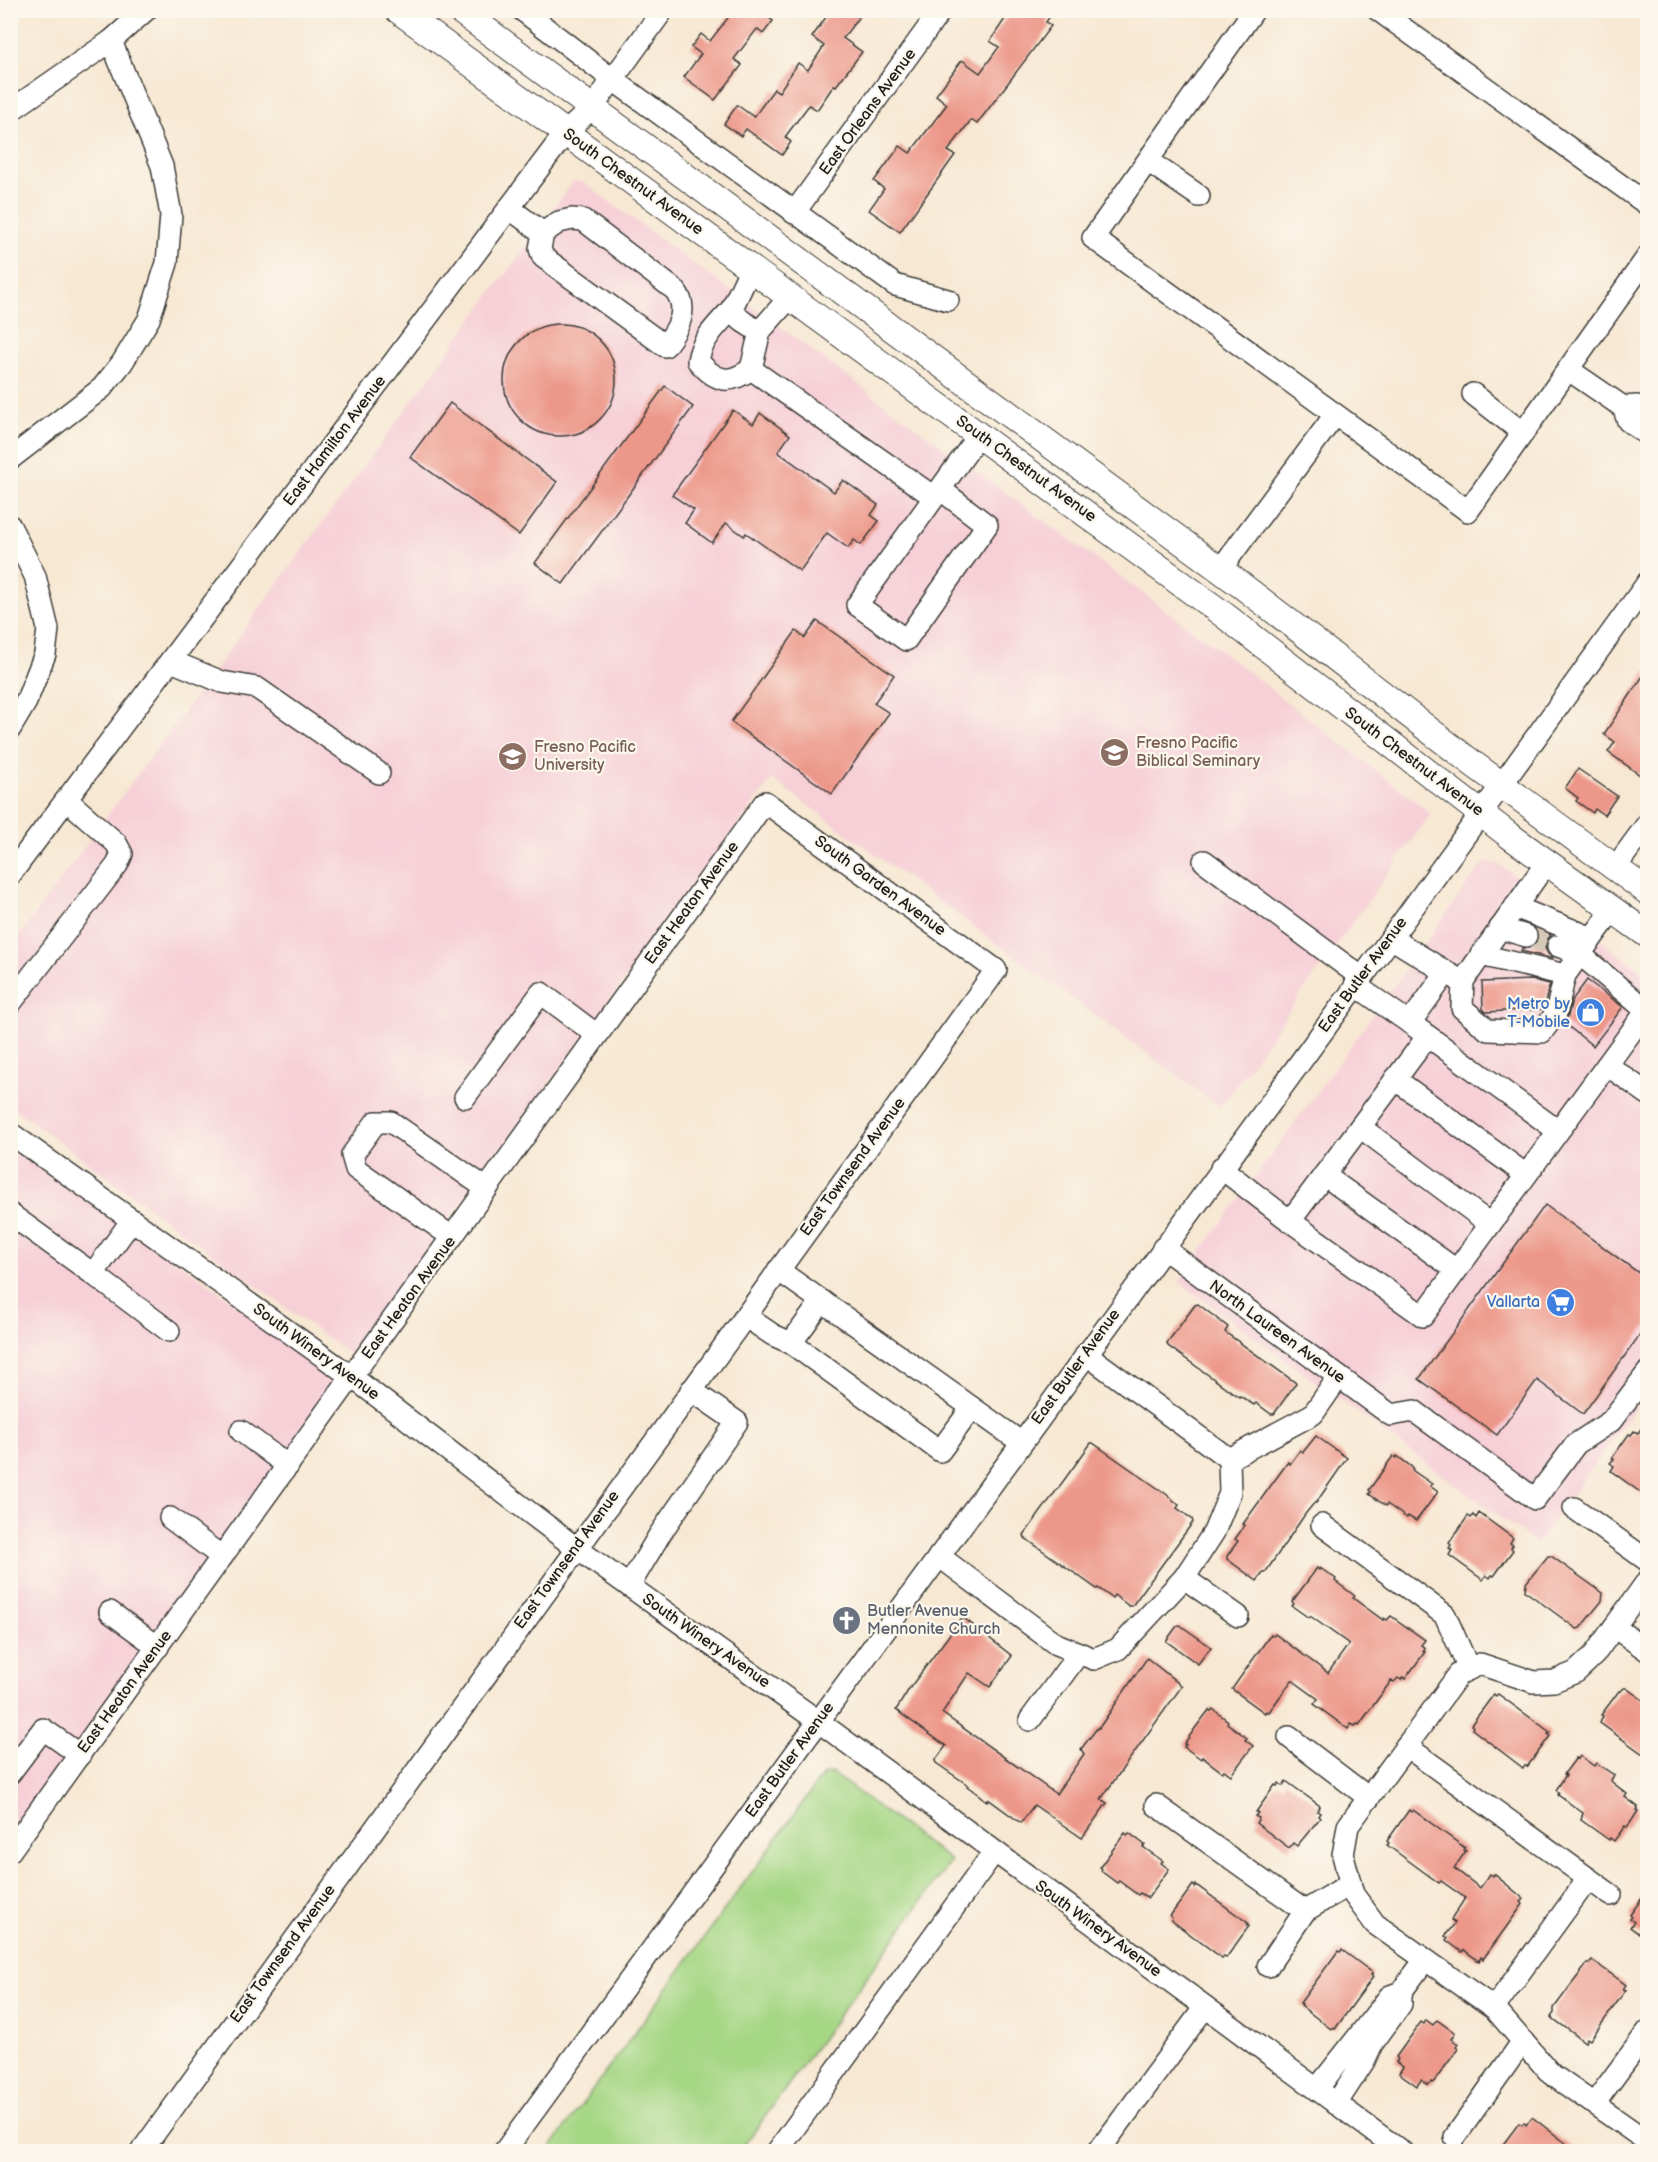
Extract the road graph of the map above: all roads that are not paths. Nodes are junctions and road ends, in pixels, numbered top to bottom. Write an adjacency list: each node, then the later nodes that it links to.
1 (129, 10): 10 (street)
2 (146, 10): 10 (street)
3 (398, 10): 14 (main road, South Chestnut Avenue)
4 (459, 10): 13 (main road, South Chestnut Avenue)
5 (522, 10): 11 (street)
6 (663, 10): 11 (street, East Hamilton Avenue)
7 (941, 10): 19 (street, East Orleans Avenue)
8 (1254, 10): 15 (street)
9 (1378, 10): 17 (street)
10 (111, 41): 12 (street); 38 (street)
11 (612, 79): 13 (street, East Hamilton Avenue); 19 (street)
12 (15, 102)
13 (592, 108): 14 (street, East Hamilton Avenue); 41 (main road, South Chestnut Avenue)
14 (566, 132): 18 (street, East Hamilton Avenue); 22 (main road, South Chestnut Avenue)
15 (1148, 161): 16 (street); 34 (street)
16 (1199, 196)
17 (1647, 205)
18 (509, 208): 20 (street); 43 (street, East Hamilton Avenue)
19 (794, 213): 24 (street)
20 (543, 233): 27 (street); 27 (street)
21 (1647, 256): 30 (street)
22 (751, 268): 23 (main road, South Chestnut Avenue); 25 (street)
23 (790, 297): 26 (street); 36 (main road, South Chestnut Avenue)
24 (948, 300)
25 (731, 310): 26 (street); 28 (street)
26 (760, 331): 29 (street)
27 (665, 346): 28 (street)
28 (698, 361): 29 (street)
29 (751, 369): 39 (street)
30 (1569, 370): 32 (street); 35 (street)
31 (1473, 394): 35 (street)
32 (1623, 407): 33 (street); 37 (street)
33 (1647, 414)
34 (1335, 415): 35 (street); 41 (street)
35 (1523, 433)
36 (979, 435): 39 (street); 49 (main road, South Chestnut Avenue)
37 (1647, 435)
38 (10, 459)
39 (937, 493): 39 (street)
40 (10, 526): 44 (street)
41 (1220, 570): 46 (main road, South Chestnut Avenue)
42 (1647, 582): 46 (street, East Butler Avenue)
43 (171, 661): 45 (street); 47 (street, East Hamilton Avenue)
44 (10, 729)
45 (379, 773)
46 (1501, 785): 49 (street, East Butler Avenue); 53 (main road, South Chestnut Avenue)
47 (67, 800): 54 (street, East Hamilton Avenue); 69 (street)
48 (765, 802): 65 (street, South Garden Avenue); 72 (street, East Heaton Avenue)
49 (1481, 813): 52 (main road, South Chestnut Avenue); 61 (street, East Butler Avenue)
50 (1647, 823): 53 (street)
51 (1204, 861): 68 (street)
52 (1547, 862): 56 (street); 57 (main road, South Chestnut Avenue)
53 (1615, 868): 55 (main road, South Chestnut Avenue)
54 (10, 875)
55 (1647, 892)
56 (1515, 907): 58 (street); 63 (street)
57 (1613, 910): 59 (main road, South Chestnut Avenue); 63 (street)
58 (1500, 928): 60 (street); 64 (street)
59 (1647, 935)
60 (1526, 936)
61 (1391, 938): 67 (street); 68 (street, East Butler Avenue)
62 (1558, 946): 63 (street)
63 (1586, 946): 66 (street); 70 (street)
64 (1481, 955): 66 (street); 67 (street)
65 (996, 970): 91 (street, East Townsend Avenue)
66 (1565, 975): 67 (street)
67 (1454, 977): 71 (street)
68 (1358, 981): 71 (street); 81 (street, East Butler Avenue)
69 (10, 1004)
70 (1647, 1010): 74 (street)
71 (1410, 1023): 73 (street)
72 (597, 1035): 77 (street); 84 (street, East Heaton Avenue)
73 (1427, 1037): 75 (street); 79 (street)
74 (1607, 1065): 76 (street); 79 (street)
75 (1395, 1080): 78 (street); 83 (street)
76 (1647, 1094)
77 (465, 1097)
78 (1360, 1127): 82 (street); 88 (street)
79 (1558, 1131): 83 (street)
80 (10, 1132): 86 (street, South Winery Avenue)
81 (1221, 1168): 87 (street); 90 (street, East Butler Avenue)
82 (1324, 1175): 87 (street); 92 (street)
83 (1526, 1175): 88 (street)
84 (487, 1189): 89 (street, East Heaton Avenue); 89 (street)
85 (10, 1214): 93 (street)
86 (132, 1220): 93 (street); 100 (street, South Winery Avenue)
87 (1290, 1221): 92 (street)
88 (1490, 1224): 92 (street)
89 (452, 1237): 100 (street, East Heaton Avenue)
90 (1163, 1248): 98 (street, East Butler Avenue); 101 (street, North Laureen Avenue)
91 (778, 1270): 94 (street); 95 (street, East Townsend Avenue)
92 (1456, 1270)
93 (93, 1274): 96 (street)
94 (822, 1301): 97 (street); 103 (street)
95 (745, 1316): 97 (street); 102 (street, East Townsend Avenue)
96 (169, 1331)
97 (791, 1343): 103 (street)
98 (1086, 1354): 105 (street, East Butler Avenue); 106 (street)
99 (1647, 1372): 101 (street, North Laureen Avenue)
100 (352, 1377): 107 (street, East Heaton Avenue); 111 (street, South Winery Avenue)
101 (1338, 1378): 106 (street)
102 (691, 1390): 111 (street, East Townsend Avenue); 117 (street)
103 (972, 1408): 105 (street)
104 (240, 1431): 107 (street)
105 (1022, 1443): 112 (street, East Butler Avenue)
106 (1229, 1459): 115 (street)
107 (288, 1466): 113 (street, East Heaton Avenue)
108 (1574, 1508): 114 (street)
109 (170, 1518): 113 (street)
110 (1322, 1525): 124 (street)
111 (576, 1548): 117 (street, South Winery Avenue); 153 (street, East Townsend Avenue)
112 (939, 1556): 123 (street); 126 (street, East Butler Avenue)
113 (222, 1557): 121 (street, East Heaton Avenue)
114 (1647, 1562)
115 (1185, 1578): 119 (street); 123 (street)
116 (1647, 1580): 120 (street)
117 (629, 1587): 126 (street, South Winery Avenue)
118 (110, 1612): 121 (street)
119 (1238, 1616)
120 (1614, 1627): 122 (street); 124 (street)
121 (158, 1647): 129 (street, East Heaton Avenue)
122 (1647, 1651)
123 (1079, 1653): 125 (street)
124 (1469, 1669): 128 (street)
125 (1030, 1720)
126 (818, 1721): 135 (street, South Winery Avenue); 154 (street, East Butler Avenue)
127 (1289, 1737): 131 (street)
128 (1406, 1746): 131 (street); 136 (street)
129 (80, 1755): 130 (street); 133 (street, East Heaton Avenue)
130 (10, 1773)
131 (1369, 1798): 137 (street)
132 (1156, 1805): 139 (street)
133 (18, 1825): 134 (street, East Heaton Avenue)
134 (10, 1851)
135 (994, 1852): 142 (street, South Winery Avenue); 155 (street)
136 (1588, 1879): 138 (street); 143 (street)
137 (1350, 1884): 139 (street); 140 (street)
138 (1611, 1895)
139 (1305, 1911): 141 (street)
140 (1425, 1960): 143 (street); 146 (street)
141 (1268, 1966)
142 (1205, 2007): 147 (street, South Winery Avenue); 156 (street)
143 (1494, 2008): 145 (street)
144 (1647, 2031): 149 (street)
145 (1523, 2041): 149 (street); 150 (street)
146 (1360, 2048): 147 (street); 148 (street)
147 (1317, 2090): 148 (street, South Winery Avenue)
148 (1336, 2104): 152 (street, South Winery Avenue)
149 (1594, 2104): 151 (street)
150 (1455, 2137)
151 (1647, 2142)
152 (1390, 2148)
153 (141, 2151)
154 (504, 2151)
155 (777, 2151)
156 (1098, 2151)

